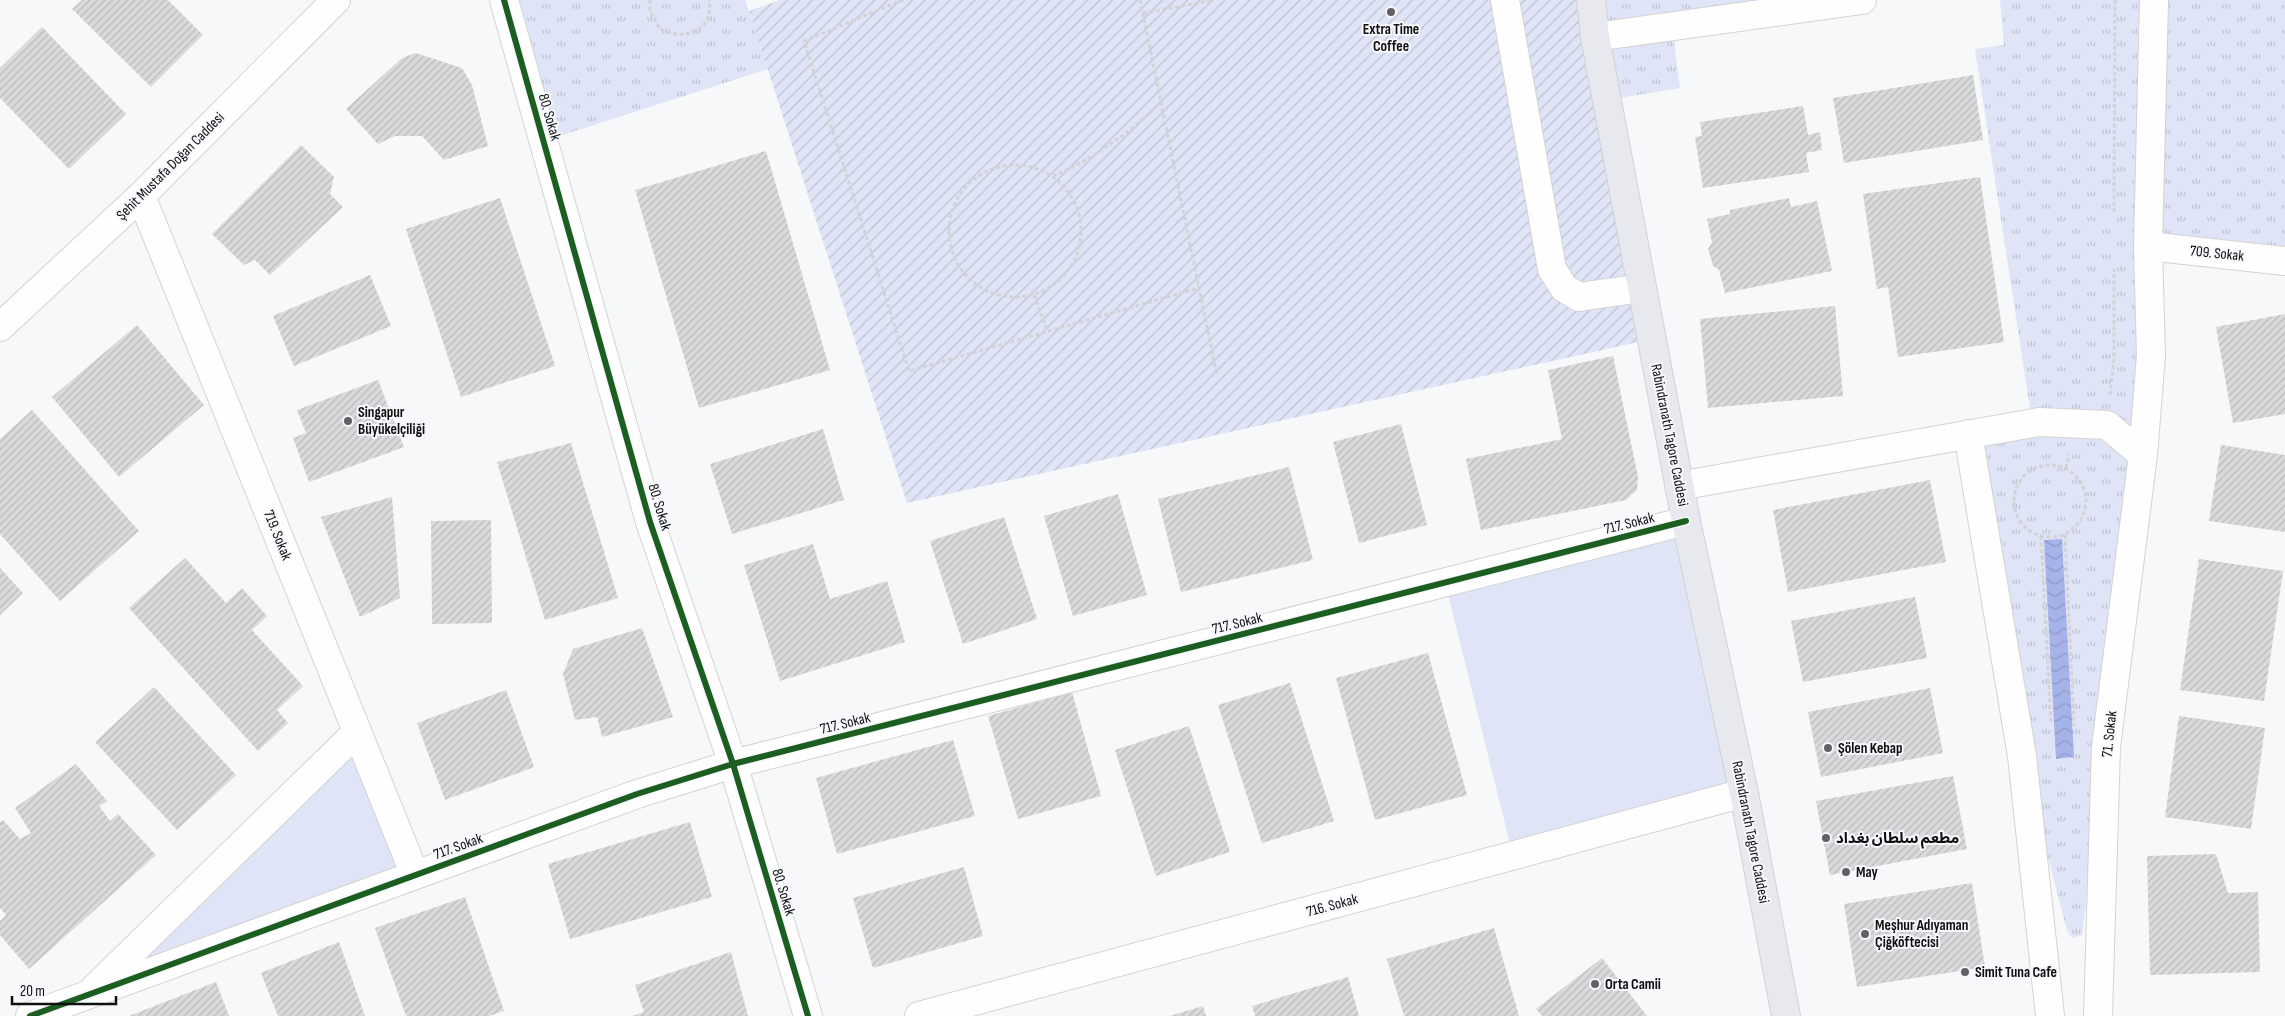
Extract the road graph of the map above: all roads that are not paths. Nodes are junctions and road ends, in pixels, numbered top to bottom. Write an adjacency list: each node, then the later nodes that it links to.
1 (336, 0): 8 (street, Şehit Mustafa Doğan Caddesi)
2 (504, 0): 18 (street, 80. Sokak)
3 (1505, 0): 11 (street)
4 (1591, 0): 7 (main road, Rabindranath Tagore Caddesi)
5 (1862, 0): 7 (street)
6 (2154, 0): 9 (street, 71. Sokak)
7 (1596, 37): 11 (main road, Rabindranath Tagore Caddesi)
8 (140, 196): 12 (street, Şehit Mustafa Doğan Caddesi); 17 (street, 719. Sokak)
9 (2148, 246): 10 (street, 709. Sokak); 14 (street, 71. Sokak)
10 (2285, 261)
11 (1642, 288): 15 (main road, Rabindranath Tagore Caddesi)
12 (0, 327)
13 (1968, 434): 14 (street); 15 (street); 26 (street)
14 (2143, 455): 27 (street, 71. Sokak)
15 (1679, 486): 16 (main road, Rabindranath Tagore Caddesi)
16 (1686, 521): 18 (street, 717. Sokak); 19 (main road, Rabindranath Tagore Caddesi)
17 (358, 732): 20 (street, 719. Sokak); 21 (street)
18 (733, 764): 20 (street, 717. Sokak); 23 (street, 80. Sokak)
19 (1744, 794): 24 (street, 716. Sokak); 25 (main road, Rabindranath Tagore Caddesi)
20 (415, 875): 21 (street, 717. Sokak)
21 (87, 995): 22 (street, 717. Sokak)
22 (30, 1016)
23 (808, 1016)
24 (919, 1016)
25 (1786, 1016)
26 (2050, 1016)
27 (2098, 1016)

